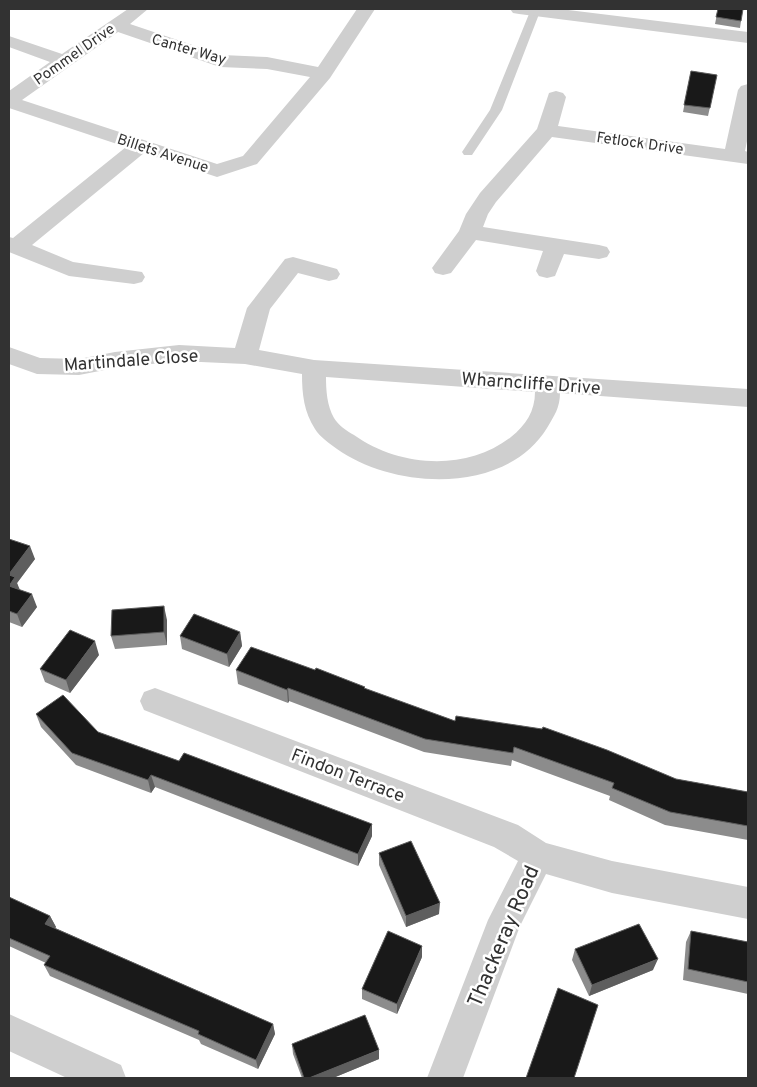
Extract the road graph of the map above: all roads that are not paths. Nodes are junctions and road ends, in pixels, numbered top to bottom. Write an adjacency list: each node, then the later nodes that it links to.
1 (139, 9): 4 (street, Pommel Drive)
2 (366, 9): 8 (street, Billets Avenue)
3 (530, 9): 5 (street); 14 (lane)
4 (115, 26): 7 (street, Pommel Drive); 8 (street, Canter Way)
5 (748, 38)
6 (9, 41): 7 (street)
7 (64, 61): 11 (street, Pommel Drive)
8 (323, 74): 13 (street, Billets Avenue)
9 (748, 90): 15 (street, Fetlock Drive)
10 (556, 97): 12 (street)
11 (9, 101): 13 (street, Billets Avenue)
12 (547, 130): 15 (street, Fetlock Drive); 16 (street)
13 (140, 146): 17 (street)
14 (468, 152)
15 (741, 157)
16 (470, 232): 18 (street); 20 (street)
17 (13, 245): 23 (street)
18 (556, 246): 19 (street); 21 (street)
19 (599, 252)
20 (443, 268)
21 (547, 271)
22 (330, 274): 25 (street)
23 (134, 277)
24 (9, 355): 25 (street, Martindale Close)
25 (245, 356): 26 (street, Martindale Close)
26 (314, 368): 27 (street, Wharncliffe Drive); 27 (street)
27 (547, 384): 28 (street, Wharncliffe Drive)
28 (748, 398)
29 (155, 701): 30 (street, Findon Terrace)
30 (538, 856): 31 (street, Thackeray Road); 34 (street, Thackeray Road)
31 (748, 903)
32 (9, 1032): 33 (street)
33 (108, 1078)
34 (445, 1078)

